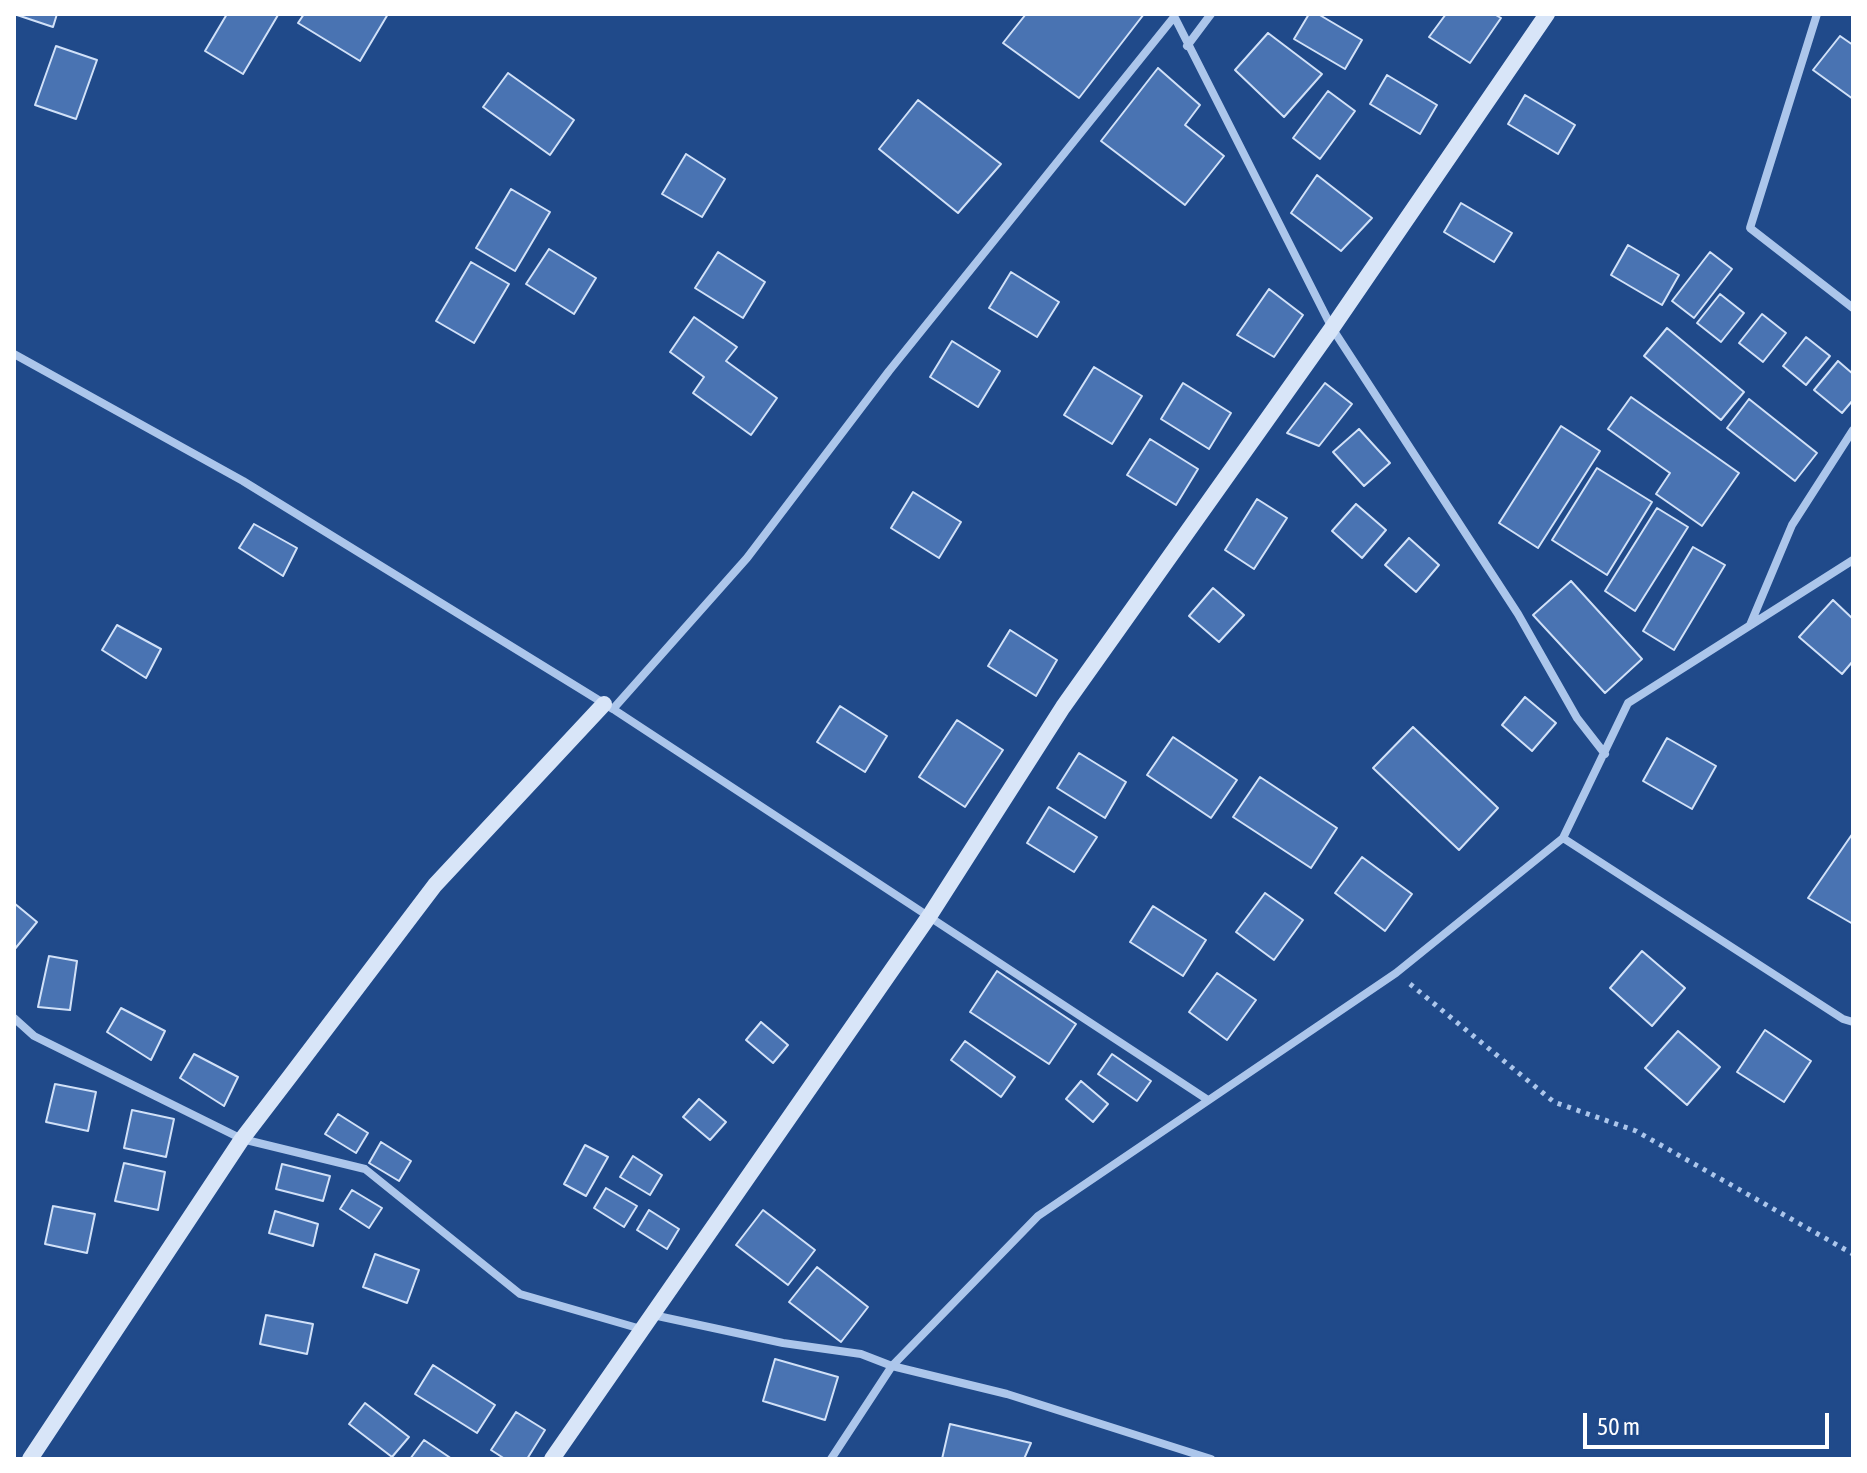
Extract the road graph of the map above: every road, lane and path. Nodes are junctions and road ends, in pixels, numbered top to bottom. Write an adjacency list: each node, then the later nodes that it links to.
1 (1211, 14): 5 (street)
2 (1547, 14): 7 (street)
3 (1817, 14): 6 (street)
4 (1174, 16): 5 (street); 12 (street)
5 (1187, 46): 7 (street)
6 (1853, 308)
7 (1332, 328): 13 (street); 15 (street)
8 (14, 354): 12 (street)
9 (1853, 430): 11 (street)
10 (1853, 560): 11 (street)
11 (1750, 625): 13 (street)
12 (609, 706): 15 (street); 20 (street)
13 (1605, 754): 14 (street)
14 (1563, 838): 16 (street); 18 (street)
15 (930, 915): 19 (street); 22 (street)
16 (1396, 973): 19 (street); 21 (path)
17 (14, 1018): 20 (street)
18 (1853, 1022)
19 (1208, 1100): 24 (street)
20 (242, 1139): 23 (street); 25 (street)
21 (1853, 1254)
22 (652, 1315): 23 (street); 24 (street)
23 (642, 1330): 26 (street)
24 (892, 1366): 27 (street); 28 (street)
25 (30, 1459)
26 (552, 1459)
27 (831, 1459)
28 (1211, 1459)

